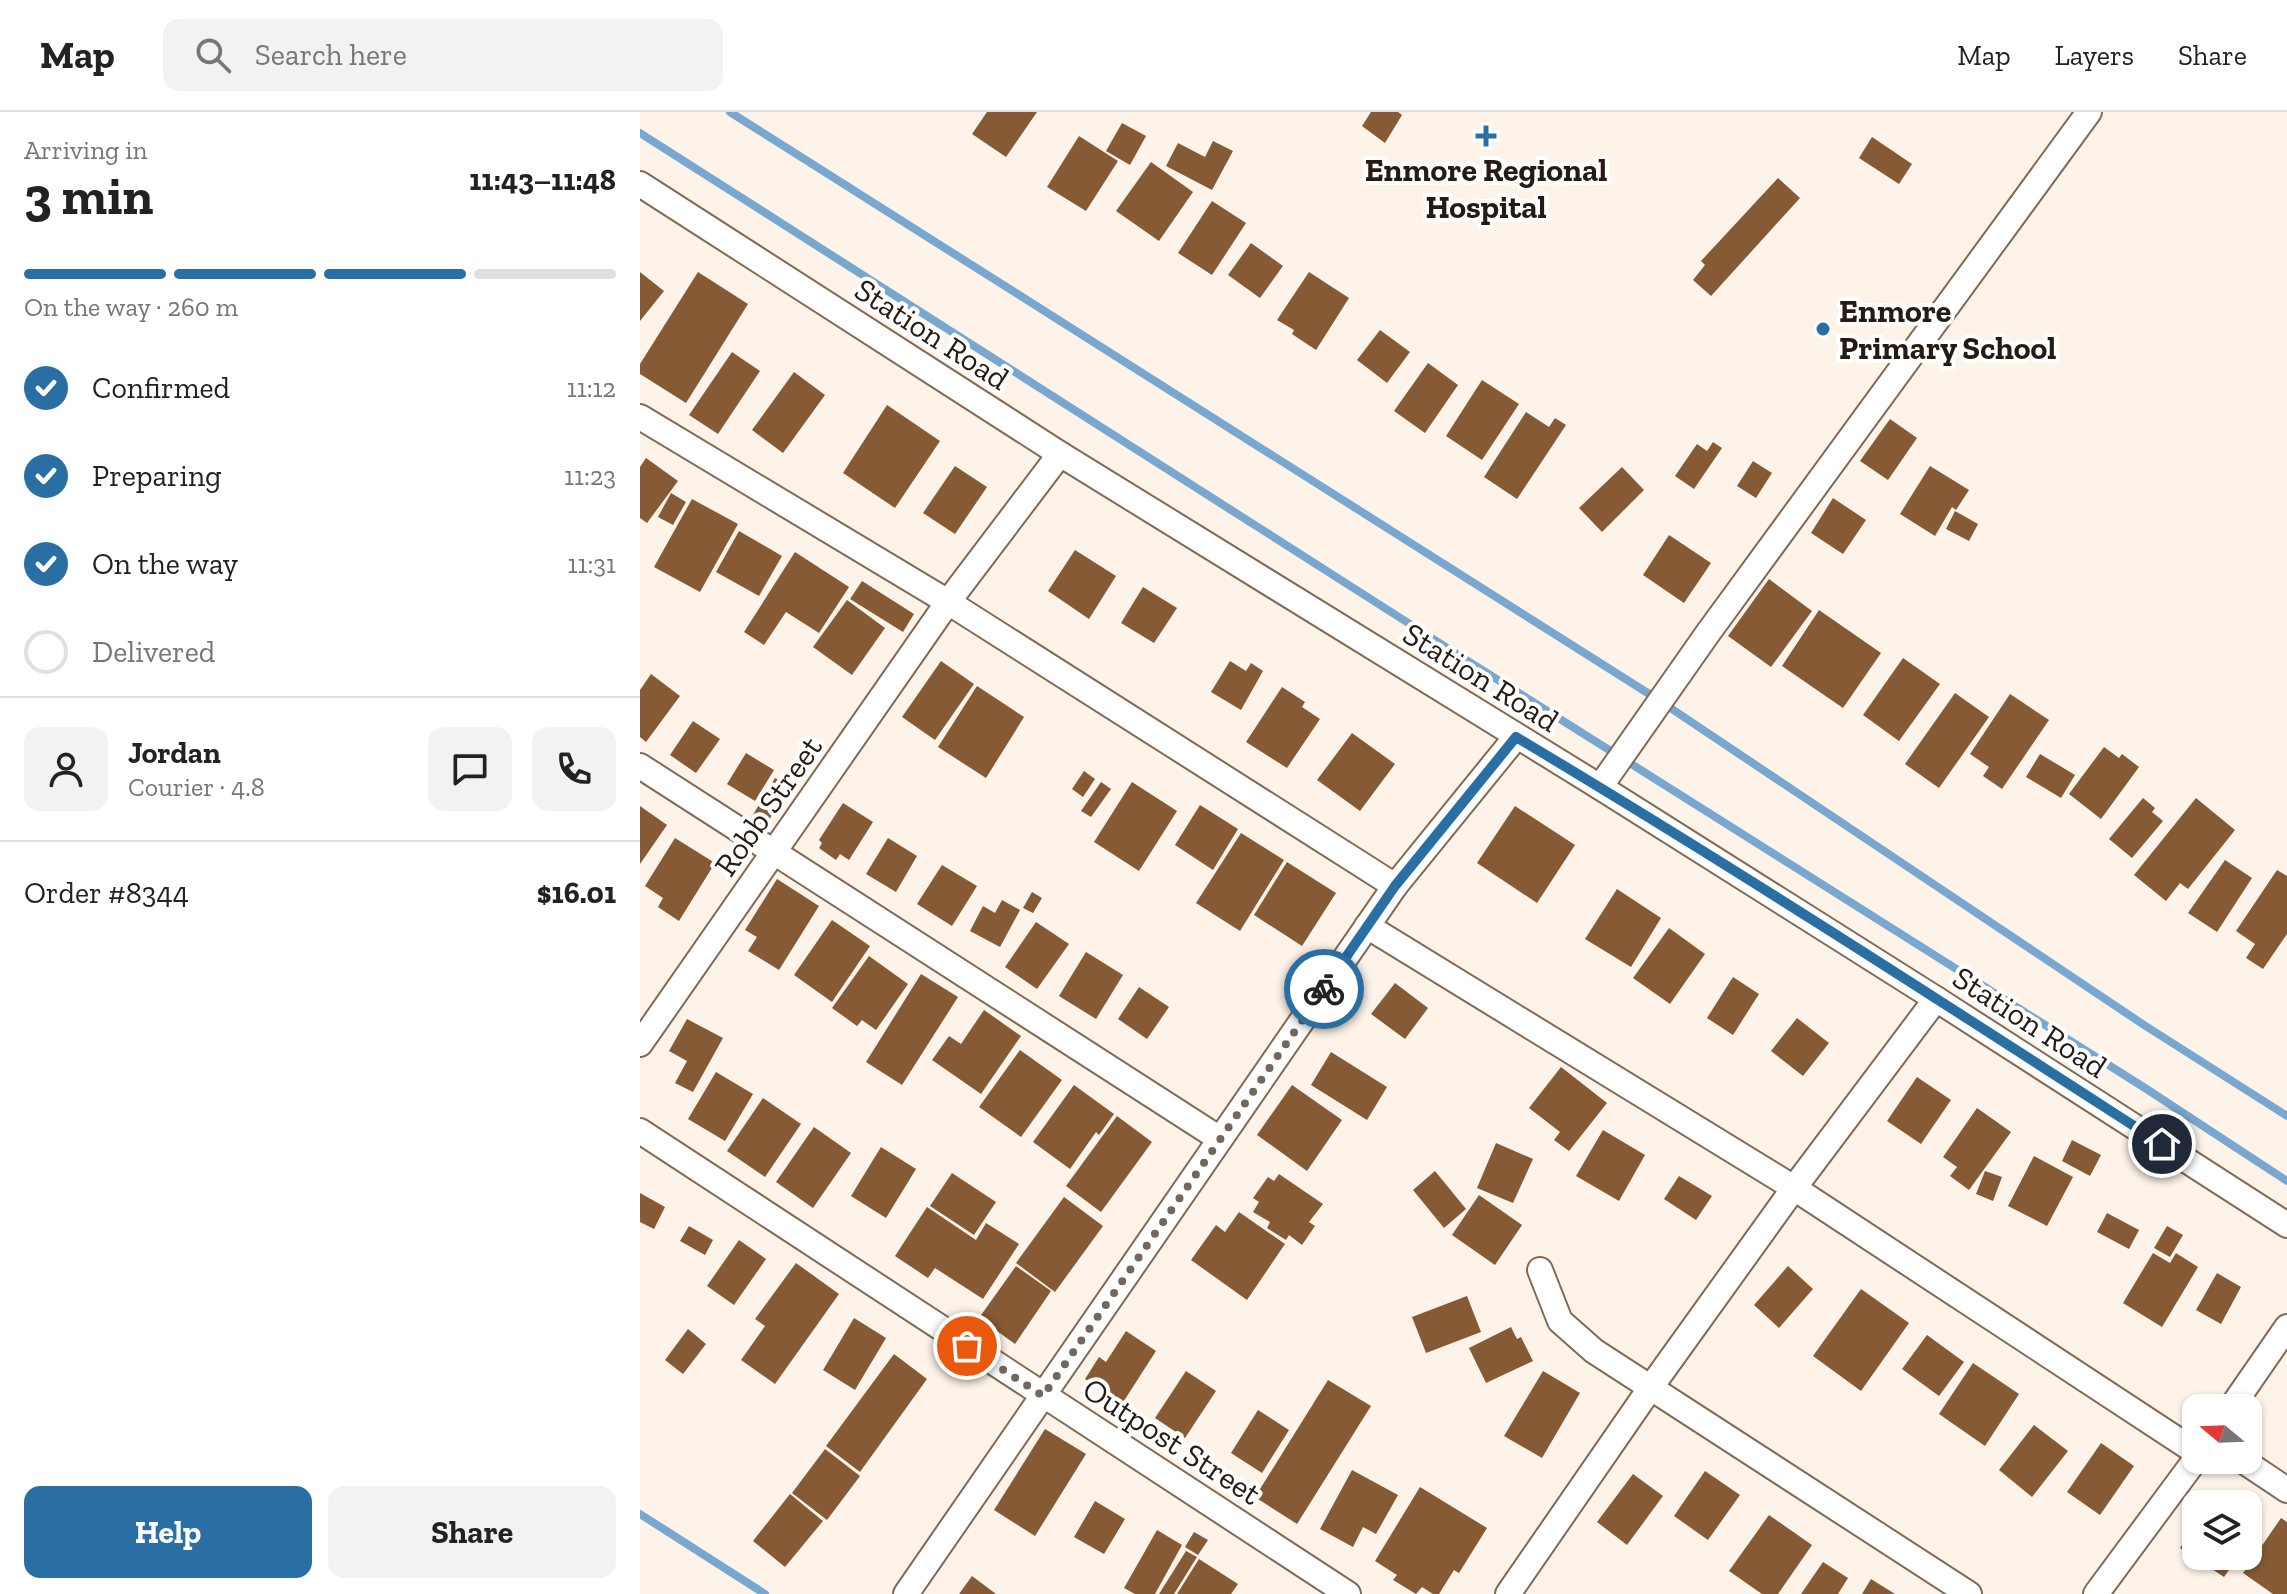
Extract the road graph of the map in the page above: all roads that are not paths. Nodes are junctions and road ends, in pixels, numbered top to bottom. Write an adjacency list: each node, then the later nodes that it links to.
1 (2089, 112): 8 (street)
2 (640, 184): 4 (street, Station Road)
3 (640, 417): 5 (street)
4 (1060, 454): 5 (street, Robb Street); 6 (street, Station Road)
5 (948, 602): 9 (street, Robb Street); 10 (street)
6 (1516, 737): 8 (street, Station Road); 10 (street)
7 (640, 766): 9 (street)
8 (1600, 787): 12 (street, Station Road)
9 (775, 853): 13 (street, Robb Street); 15 (street)
10 (1395, 886): 11 (street)
11 (1367, 926): 15 (street); 16 (street)
12 (1936, 999): 16 (street); 17 (street, Station Road)
13 (640, 1044)
14 (640, 1131): 22 (street, Outpost Street)
15 (1220, 1139): 22 (street)
16 (1794, 1188): 20 (street); 23 (street)
17 (2287, 1225)
18 (1540, 1270): 20 (street)
19 (2287, 1327): 21 (street)
20 (1651, 1387): 29 (street); 30 (street)
21 (2241, 1394)
22 (1043, 1396): 27 (street); 28 (street, Outpost Street)
23 (2182, 1443)
24 (2262, 1473): 26 (street)
25 (2185, 1474): 31 (street)
26 (2287, 1490)
27 (906, 1594)
28 (1348, 1594)
29 (1508, 1594)
30 (1969, 1594)
31 (2096, 1594)

